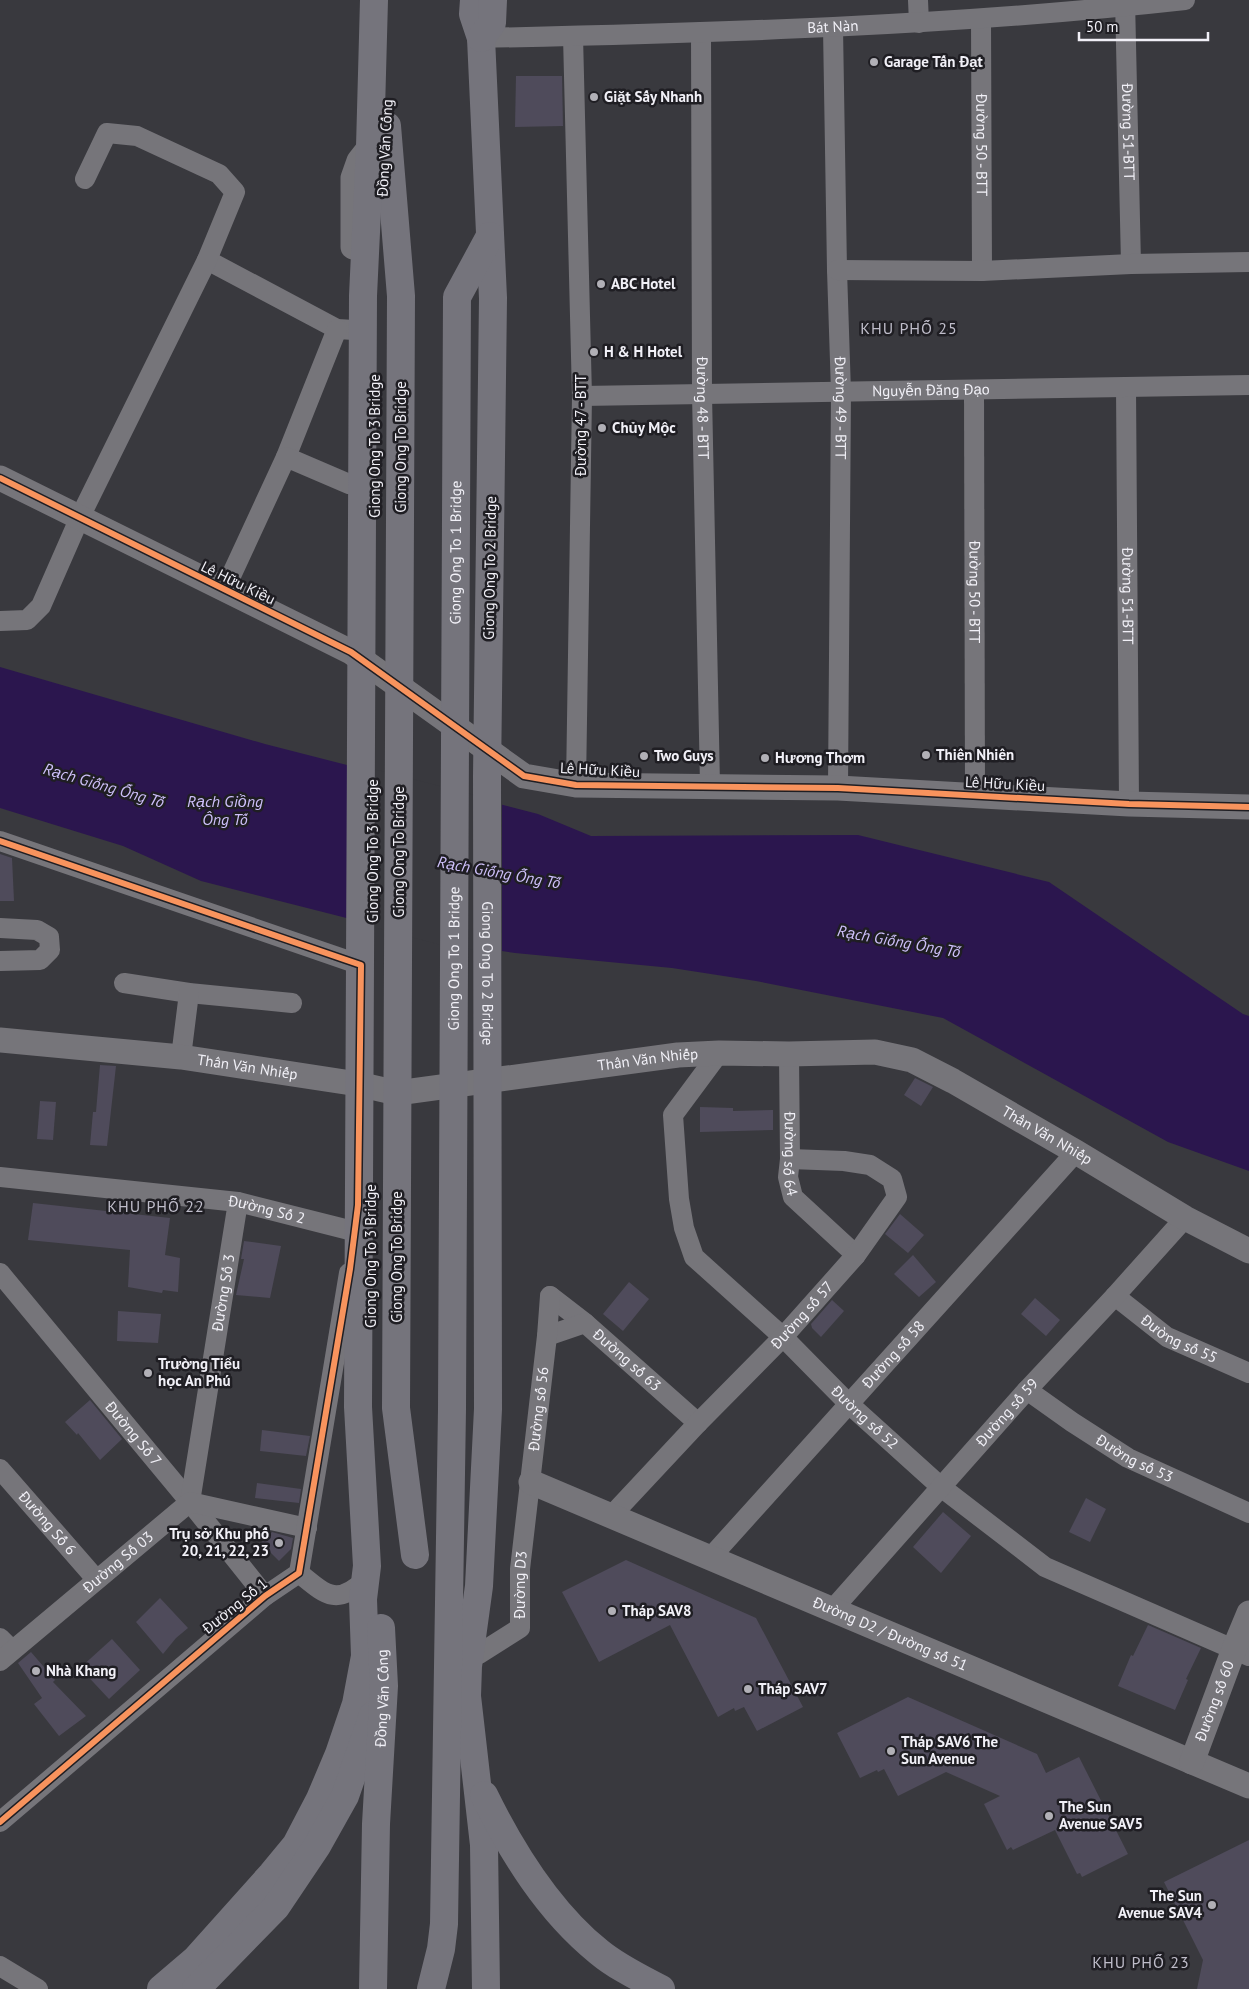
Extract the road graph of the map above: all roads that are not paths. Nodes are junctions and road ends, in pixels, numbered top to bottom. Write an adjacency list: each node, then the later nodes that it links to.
1 (374, 0): 14 (main road, Đồng Văn Cống)
2 (392, 0): 14 (main road, Đồng Văn Cống)
3 (474, 0): 13 (main road)
4 (493, 0): 13 (main road)
5 (918, 0): 9 (street)
6 (1185, 0): 7 (street, Bát Nàn)
7 (1125, 3): 8 (street, Bát Nàn); 19 (street, Đường 51-BTT)
8 (981, 20): 9 (street, Bát Nàn); 21 (street, Đường 50 - BTT)
9 (919, 23): 10 (street, Bát Nàn)
10 (833, 28): 11 (street, Bát Nàn); 20 (street, Đường 49 - BTT)
11 (701, 32): 12 (street, Bát Nàn); 28 (street, Đường 48 - BTT)
12 (573, 36): 13 (street, Bát Nàn); 29 (street, Đường 47 - BTT)
13 (481, 38): 16 (main road)
14 (378, 136): 22 (main road, Đồng Văn Cống); 23 (street)
15 (85, 179): 17 (street)
16 (490, 236): 90 (main road, Giong Ong To 2 Bridge); 102 (main road, Giong Ong To 1 Bridge)
17 (207, 260): 23 (street); 33 (street)
18 (1249, 262): 19 (street)
19 (1131, 264): 21 (street)
20 (837, 270): 21 (street); 27 (street, Đường 49 - BTT)
21 (982, 271)
22 (380, 296): 72 (main road, Giong Ong To 3 Bridge)
23 (345, 330): 30 (street); 32 (street)
24 (1249, 385): 25 (street, Nguyễn Đăng Đạo)
25 (1126, 387): 26 (street, Nguyễn Đăng Đạo); 42 (street, Đường 51-BTT)
26 (974, 390): 27 (street, Nguyễn Đăng Đạo); 41 (street, Đường 50 - BTT)
27 (841, 392): 28 (street, Nguyễn Đăng Đạo); 40 (street, Đường 49 - BTT)
28 (702, 394): 29 (street, Nguyễn Đăng Đạo); 39 (street, Đường 48 - BTT)
29 (582, 396): 38 (street, Đường 47 - BTT)
30 (286, 458): 32 (street); 34 (street)
31 (0, 478): 33 (street, Lê Hữu Kiều)
32 (350, 484): 36 (street)
33 (80, 517): 34 (street, Lê Hữu Kiều); 35 (street)
34 (224, 590): 36 (street, Lê Hữu Kiều)
35 (0, 621)
36 (351, 652): 37 (street); 38 (street, Lê Hữu Kiều)
37 (350, 740)
38 (576, 785): 39 (street, Lê Hữu Kiều)
39 (710, 785): 40 (street, Lê Hữu Kiều)
40 (838, 788): 41 (street, Lê Hữu Kiều)
41 (975, 795): 42 (street, Lê Hữu Kiều)
42 (1129, 804): 43 (street, Lê Hữu Kiều)
43 (1249, 807)
44 (0, 841): 54 (street)
45 (0, 928): 46 (street)
46 (0, 961)
47 (124, 983): 48 (street)
48 (189, 992): 49 (street); 53 (street)
49 (292, 1003)
50 (0, 1040): 53 (street, Thân Văn Nhiếp)
51 (719, 1052): 52 (street, Thân Văn Nhiếp); 54 (street, Thân Văn Nhiếp); 68 (street, Đường số 52)
52 (789, 1054): 55 (street, Thân Văn Nhiếp); 56 (street, Đường số 64)
53 (181, 1057): 54 (street, Thân Văn Nhiếp)
54 (358, 1084): 60 (street)
55 (1076, 1152): 59 (street, Thân Văn Nhiếp); 71 (street, Đường số 58)
56 (790, 1159): 62 (street, Đường số 64); 62 (street, Đường số 57)
57 (0, 1176): 58 (street, Đường Số 2)
58 (238, 1202): 60 (street, Đường Số 2); 77 (street, Đường Số 3)
59 (1185, 1218): 61 (street, Thân Văn Nhiếp); 65 (street, Đường số 59)
60 (353, 1231): 80 (street)
61 (1249, 1251)
62 (856, 1255): 68 (street, Đường số 57)
63 (0, 1273): 77 (street, Đường Số 7)
64 (550, 1296): 66 (street, Đường số 63); 67 (street, Đường số 56)
65 (1115, 1296): 69 (street, Đường số 55); 70 (street, Đường số 59)
66 (584, 1323): 67 (street, Đường số 63); 73 (street, Đường số 63)
67 (547, 1336): 75 (street, Đường số 56)
68 (782, 1337): 71 (street, Đường số 52); 73 (street, Đường số 57)
69 (1249, 1373)
70 (1027, 1390): 76 (street, Đường số 59); 78 (street, Đường số 53)
71 (849, 1404): 76 (street, Đường số 52); 82 (street, Đường số 58)
72 (375, 1407): 81 (main road); 85 (main road); 92 (main road, Đồng Văn Cống)
73 (698, 1423): 79 (street, Đường số 57)
74 (0, 1469): 84 (street, Đường Số 6)
75 (531, 1482): 79 (street, Đường D2 / Đường số 51); 90 (street, Đường D3)
76 (941, 1487): 87 (street, Đường số 59); 91 (street, Đường số 52)
77 (190, 1502): 80 (street); 84 (street, Đường Số 03); 86 (street, Đường Số 7)
78 (1249, 1513)
79 (612, 1516): 82 (street, Đường D2 / Đường số 51)
80 (307, 1528): 83 (street)
81 (414, 1553)
82 (710, 1558): 87 (street, Đường D2 / Đường số 51)
83 (299, 1572): 85 (street); 86 (street, Đường Số 1)
84 (96, 1579): 89 (street, Đường Số 03)
85 (364, 1590): 99 (main road)
86 (265, 1596): 96 (street, Đường Số 1)
87 (832, 1610): 93 (street, Đường D2 / Đường số 51)
88 (1249, 1613): 91 (street, Đường số 60)
89 (4, 1650)
90 (469, 1652): 94 (main road)
91 (1241, 1652): 93 (street, Đường số 60)
92 (384, 1686): 100 (main road); 101 (main road, Đồng Văn Cống)
93 (1192, 1762): 95 (street, Đường D2 / Đường số 51)
94 (477, 1778): 103 (main road); 104 (main road)
95 (1249, 1786)
96 (0, 1822)
97 (0, 1966): 98 (street)
98 (38, 1989)
99 (161, 1989)
100 (196, 1989)
101 (373, 1989)
102 (431, 1989)
103 (486, 1989)
104 (661, 1989)

